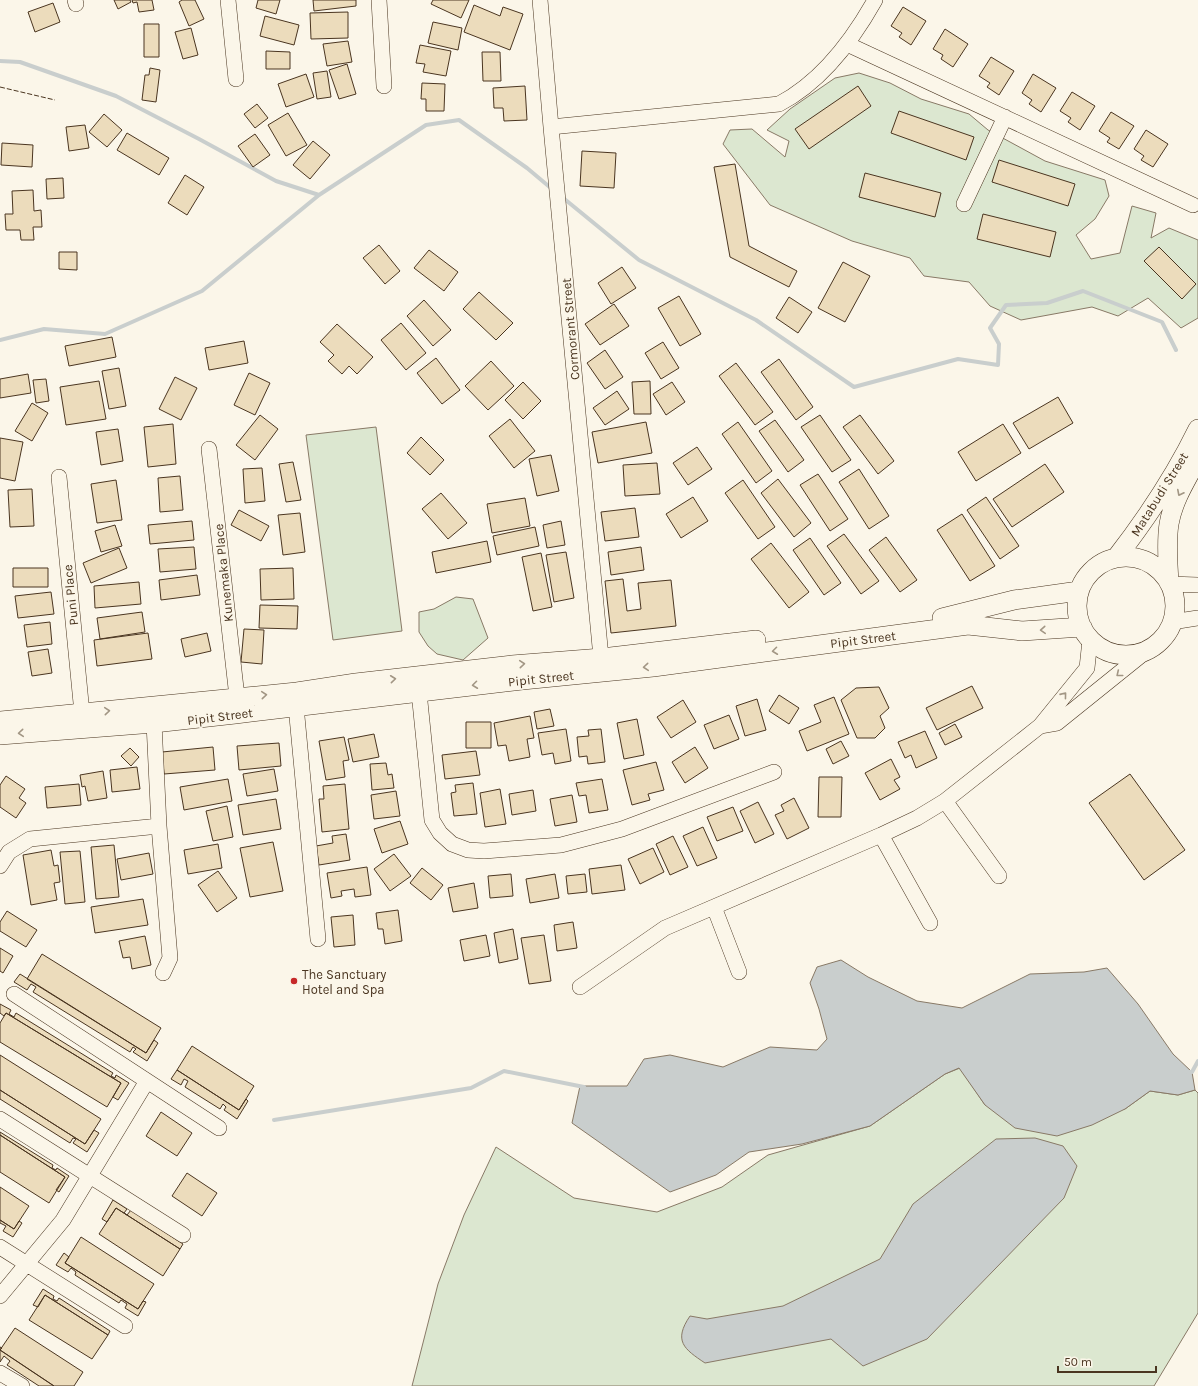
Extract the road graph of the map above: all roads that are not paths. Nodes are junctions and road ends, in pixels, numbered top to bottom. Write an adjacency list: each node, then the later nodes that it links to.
1 (228, 0): 6 (street)
2 (379, 0): 7 (street)
3 (540, 0): 9 (street, Cormorant Street)
4 (875, 0): 5 (street)
5 (847, 44): 8 (street); 9 (street)
6 (236, 79)
7 (384, 86)
8 (1005, 117): 10 (street); 11 (street)
9 (551, 127): 24 (street, Cormorant Street)
10 (964, 204)
11 (1193, 205)
12 (1198, 429): 16 (main road, Matabudi Street)
13 (209, 449): 26 (street, Kunemaka Place)
14 (1198, 458): 17 (main road, Matabudi Street, one-way to 17)
15 (59, 477): 28 (street, Puni Place)
16 (1116, 558): 17 (main road); 19 (main road)
17 (1169, 583): 18 (street); 21 (main road)
18 (1198, 585)
19 (1079, 591): 22 (main road); 24 (main road, Pipit Street)
20 (1198, 618): 21 (street)
21 (1172, 622): 23 (main road)
22 (1086, 633): 23 (main road); 24 (main road, Pipit Street, one-way to 24); 31 (street, one-way to 22)
23 (1149, 649): 31 (street, one-way to 31)
24 (602, 665): 25 (main road, Pipit Street, one-way to 25); 26 (main road, Pipit Street, one-way to 24)
25 (419, 692): 27 (main road, Pipit Street); 33 (street)
26 (237, 697): 28 (main road, Pipit Street, one-way to 26)
27 (296, 706): 30 (main road, Pipit Street); 41 (street)
28 (82, 713): 29 (main road, Pipit Street)
29 (0, 721)
30 (154, 723): 32 (main road, Pipit Street, one-way to 32); 35 (street)
31 (1040, 726): 34 (street)
32 (0, 735)
33 (774, 772)
34 (945, 802): 36 (street); 38 (street)
35 (159, 826): 37 (street); 42 (street)
36 (881, 835): 39 (street); 40 (street)
37 (0, 866)
38 (999, 876)
39 (714, 907): 43 (street); 44 (street)
40 (930, 923)
41 (318, 939)
42 (163, 972)
43 (739, 972)
44 (580, 987)
45 (14, 994): 46 (street)
46 (147, 1081): 48 (street); 49 (street)
47 (0, 1119): 49 (street)
48 (219, 1128)
49 (90, 1176): 50 (street); 52 (street)
50 (183, 1235)
51 (0, 1247): 52 (street)
52 (27, 1264): 53 (street); 54 (street)
53 (0, 1296)
54 (125, 1326)
55 (0, 1373): 56 (street)
56 (22, 1386)

